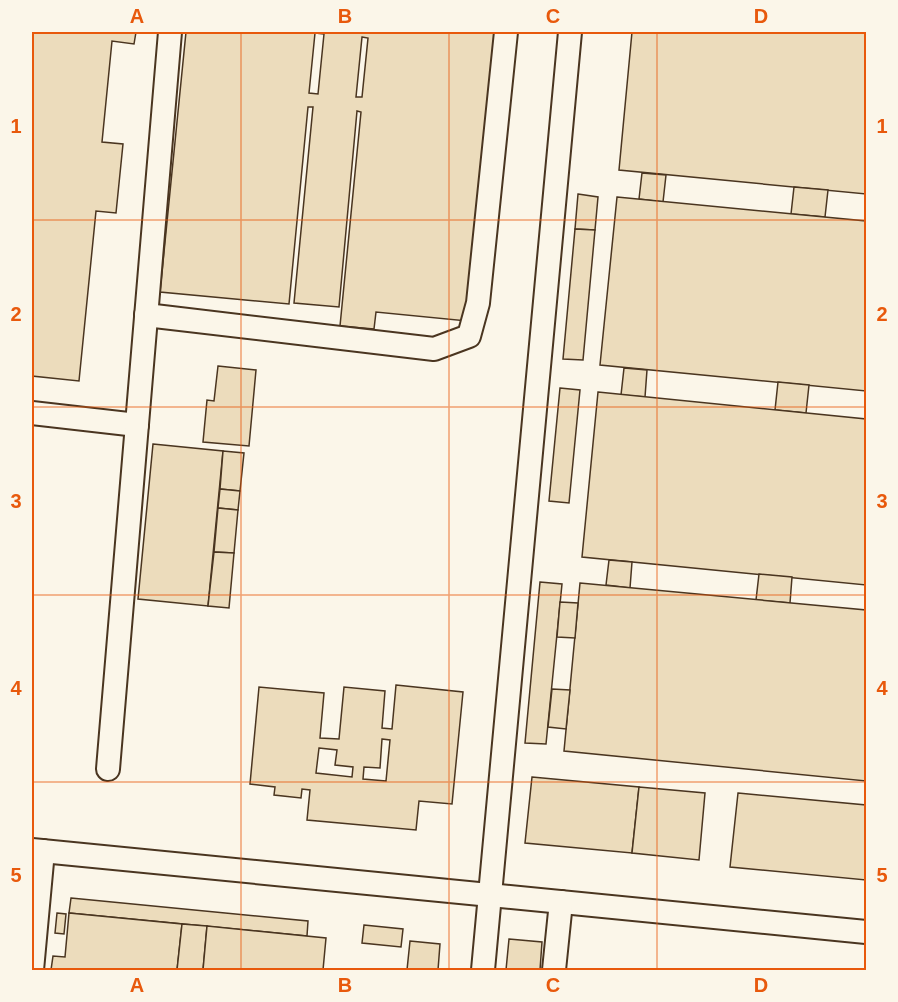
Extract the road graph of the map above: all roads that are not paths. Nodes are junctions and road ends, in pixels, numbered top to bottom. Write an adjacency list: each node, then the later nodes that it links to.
1 (170, 32): 4 (lane)
2 (506, 32): 4 (lane)
3 (570, 32): 9 (lane)
4 (146, 315): 6 (lane)
5 (32, 412): 6 (lane)
6 (137, 424): 7 (lane)
7 (108, 769)
8 (37, 850): 9 (lane); 12 (lane)
9 (490, 896): 10 (lane); 13 (lane)
10 (561, 902): 11 (lane); 14 (lane)
11 (867, 932)
12 (32, 970)
13 (483, 970)
14 (554, 970)

